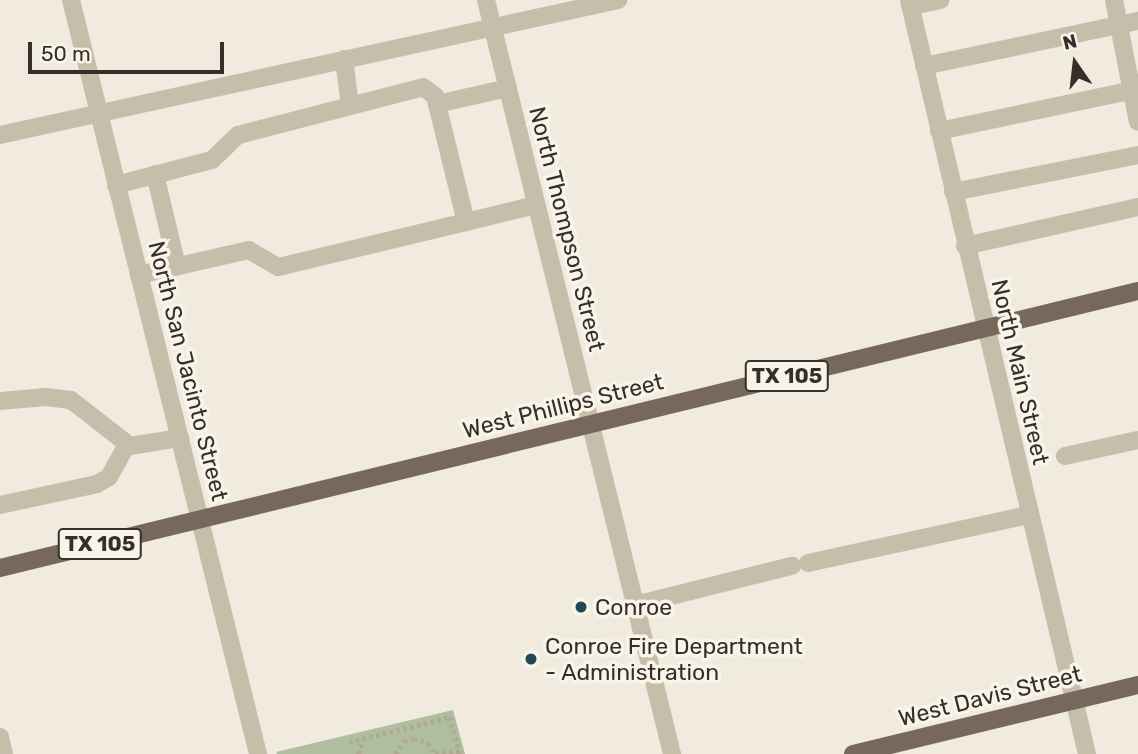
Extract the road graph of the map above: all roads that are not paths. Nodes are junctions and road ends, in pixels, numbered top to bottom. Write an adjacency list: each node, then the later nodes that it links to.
1 (71, 0): 16 (street, North San Jacinto Street)
2 (486, 0): 8 (street, North Thompson Street)
3 (618, 0): 8 (street)
4 (940, 0): 6 (street)
5 (1114, 0): 9 (street)
6 (910, 3): 11 (street, North Main Street)
7 (1138, 21): 9 (street)
8 (492, 26): 10 (street); 12 (street, North Thompson Street)
9 (1119, 26): 11 (street); 13 (street)
10 (344, 59): 15 (street); 16 (street)
11 (924, 66): 18 (street, North Main Street)
12 (508, 88): 14 (street); 24 (street, North Thompson Street)
13 (1135, 90): 17 (street); 18 (street)
14 (438, 104): 15 (street); 26 (street)
15 (350, 106): 21 (street)
16 (99, 113): 19 (street); 22 (street, North San Jacinto Street)
17 (1138, 122)
18 (939, 131): 23 (street, North Main Street)
19 (0, 135)
20 (1138, 155): 23 (street)
21 (155, 174): 22 (street); 28 (street)
22 (116, 184): 29 (street, North San Jacinto Street)
23 (953, 192): 27 (street, North Main Street)
24 (536, 205): 26 (street); 33 (street, North Thompson Street)
25 (1138, 207): 27 (street)
26 (466, 222): 28 (street)
27 (965, 246): 31 (street, North Main Street)
28 (177, 267): 29 (street)
29 (139, 275): 34 (street, North San Jacinto Street)
30 (1138, 290): 31 (main road, West Phillips Street / TX 105)
31 (984, 328): 33 (main road, West Phillips Street / TX 105); 39 (street, North Main Street)
32 (0, 401): 36 (street)
33 (589, 424): 40 (main road, West Phillips Street / TX 105); 42 (street, North Thompson Street)
34 (180, 438): 36 (street); 40 (street, North San Jacinto Street)
35 (1138, 439): 37 (street)
36 (127, 443): 38 (street)
37 (1065, 456)
38 (0, 505)
39 (1029, 514): 42 (street); 44 (street, North Main Street)
40 (200, 520): 41 (main road, West Phillips Street / TX 105); 47 (street, North San Jacinto Street)
41 (0, 568)
42 (635, 605): 48 (street, North Thompson Street)
43 (1138, 685): 44 (main road, West Davis Street)
44 (1074, 701): 49 (main road, West Davis Street); 50 (street, North Main Street)
45 (0, 737): 46 (street)
46 (4, 754)
47 (258, 754)
48 (672, 754)
49 (853, 754)
50 (1087, 754)

